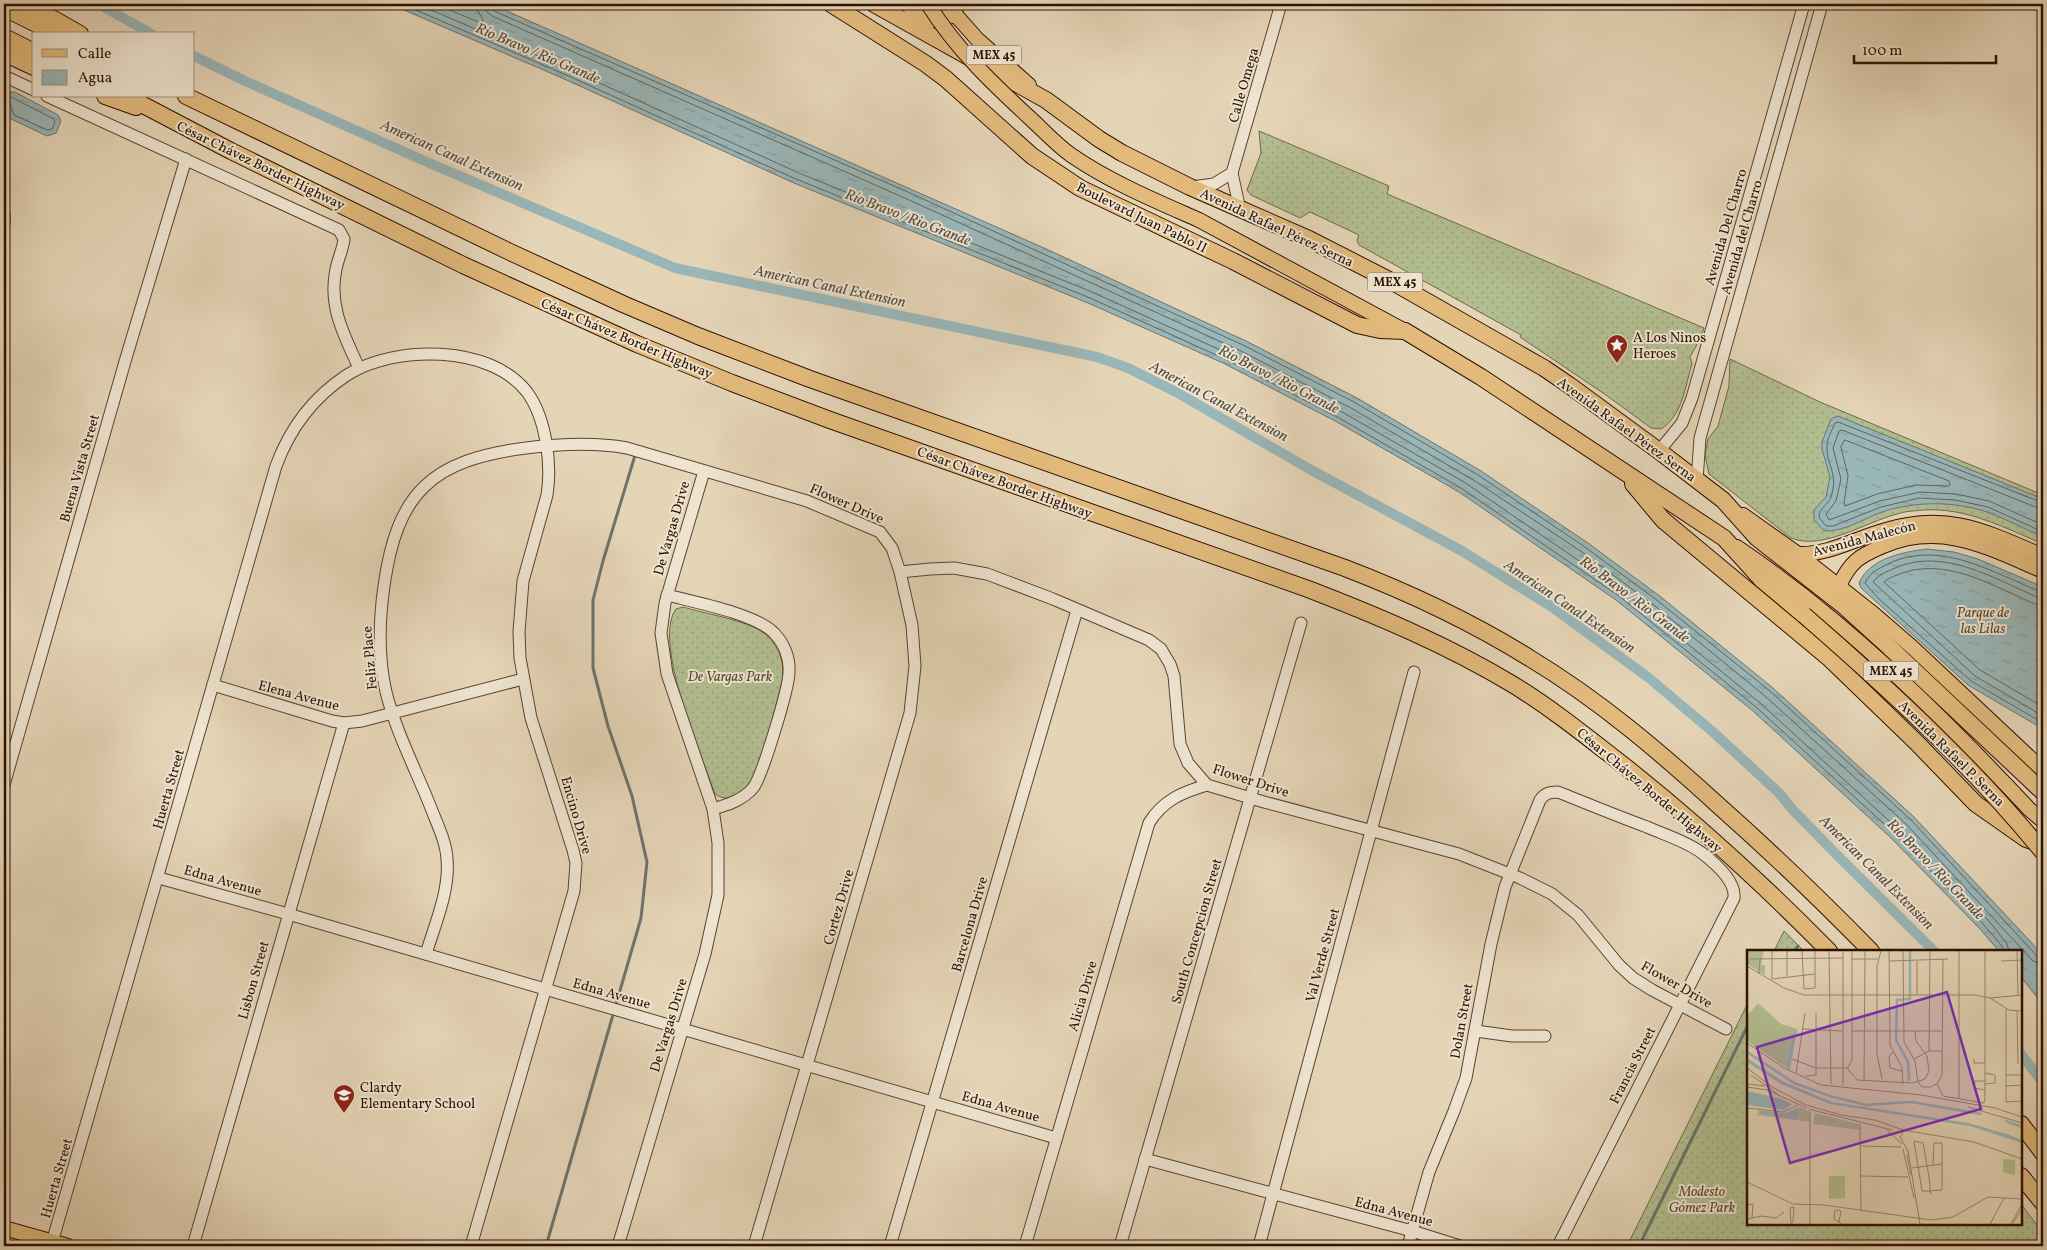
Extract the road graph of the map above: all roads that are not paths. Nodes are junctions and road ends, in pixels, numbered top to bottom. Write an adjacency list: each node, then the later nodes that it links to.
1 (27, 4): 12 (highway)
2 (830, 4): 31 (highway, Boulevard Juan Pablo II)
3 (874, 4): 23 (highway)
4 (910, 4): 9 (highway)
5 (928, 4): 31 (main road, Avenida Rafael Pérez Serna / MEX 45, bridge)
6 (1281, 4): 26 (street, Calle Omega)
7 (1804, 4): 34 (street, Avenida Del Charro)
8 (1822, 4): 37 (street, Avenida del Charro)
9 (952, 7): 23 (main road, Avenida Rafael Pérez Serna / MEX 45)
10 (4, 8): 11 (highway)
11 (52, 32)
12 (76, 32)
13 (4, 37): 14 (highway)
14 (32, 51)
15 (4, 53): 16 (highway)
16 (32, 66)
17 (4, 76): 18 (street)
18 (32, 89)
19 (51, 98): 25 (street)
20 (111, 98): 24 (highway)
21 (130, 98): 24 (highway, César Chávez Border Highway)
22 (191, 98): 68 (highway, César Chávez Border Highway)
23 (1046, 100): 27 (highway, Avenida Rafael Pérez Serna / MEX 45)
24 (162, 115): 67 (highway, César Chávez Border Highway)
25 (186, 159): 32 (street); 55 (street, Buena Vista Street)
26 (1232, 173): 27 (street); 28 (street)
27 (1190, 187): 28 (highway, Avenida Rafael Pérez Serna / MEX 45)
28 (1240, 210): 34 (highway, Avenida Rafael Pérez Serna / MEX 45)
29 (4, 215): 30 (street)
30 (4, 224)
31 (1405, 331): 35 (highway, MEX 45)
32 (359, 368): 33 (street); 50 (street, Huerta Street)
33 (547, 446): 36 (street, Flower Drive); 49 (street, Encino Drive); 51 (street, Feliz Place)
34 (1659, 450): 37 (highway, Avenida Rafael Pérez Serna / MEX 45)
35 (1620, 469): 39 (highway, MEX 45); 61 (highway)
36 (704, 470): 43 (street, Flower Drive); 45 (street, De Vargas Drive)
37 (1697, 480): 38 (highway, Avenida Rafael Pérez Serna / MEX 45)
38 (1723, 500): 40 (main road, MEX 45); 56 (highway)
39 (1724, 538): 59 (main road, MEX 45); 62 (highway, Avenida Rafael P. Serna, bridge)
40 (1798, 554): 41 (main road, Avenida Malecón); 44 (main road, MEX 45)
41 (2043, 556)
42 (2043, 571): 44 (main road, Avenida Malecón)
43 (900, 572): 46 (street, Flower Drive); 76 (street, Cortez Drive)
44 (1839, 586): 53 (main road, MEX 45)
45 (667, 595): 58 (street, De Vargas Drive); 58 (street, De Vargas Drive)
46 (1077, 610): 54 (street, Flower Drive); 77 (street, Barcelona Drive)
47 (1301, 623): 57 (street, South Concepcion Street)
48 (1414, 672): 60 (street, Val Verde Street)
49 (523, 680): 51 (street, Elena Avenue); 70 (street, Encino Drive)
50 (213, 686): 52 (street, Elena Avenue); 64 (street, Huerta Street)
51 (392, 712): 52 (street, Elena Avenue); 69 (street, Feliz Place)
52 (344, 723): 66 (street, Lisbon Street)
53 (2043, 770)
54 (1207, 784): 57 (street, Flower Drive); 79 (street, Alicia Drive)
55 (4, 785)
56 (2043, 792)
57 (1251, 798): 60 (street, Flower Drive); 81 (street, South Concepcion Street)
58 (713, 809): 72 (street, De Vargas Drive)
59 (2043, 821)
60 (1372, 831): 63 (street, Flower Drive); 83 (street, Val Verde Street)
61 (2043, 845)
62 (2043, 852)
63 (1509, 874): 65 (street, Dolan Street); 71 (street, Flower Drive); 74 (street, Dolan Street)
64 (159, 878): 66 (street, Edna Avenue); 87 (street, Huerta Street)
65 (1734, 898): 71 (street, Francis Street)
66 (288, 914): 69 (street, Edna Avenue); 89 (street, Lisbon Street)
67 (1828, 950)
68 (1870, 950)
69 (426, 954): 70 (street, Edna Avenue)
70 (545, 989): 72 (street, Edna Avenue); 90 (street, Encino Drive)
71 (1679, 1004): 73 (street, Flower Drive); 99 (street, Francis Street)
72 (682, 1029): 76 (street, Edna Avenue); 91 (street, De Vargas Drive)
73 (1726, 1029)
74 (1476, 1031): 75 (street); 86 (street, Dolan Street)
75 (1545, 1036)
76 (807, 1065): 77 (street, Edna Avenue); 92 (street, Cortez Drive)
77 (933, 1102): 79 (street, Edna Avenue); 93 (street, Barcelona Drive)
78 (2022, 1125): 80 (highway)
79 (1056, 1138): 94 (street, Alicia Drive)
80 (2043, 1153)
81 (1145, 1159): 83 (street, Edna Avenue); 95 (street, South Concepcion Street)
82 (2022, 1177): 84 (highway)
83 (1273, 1194): 86 (street, Edna Avenue); 96 (street, Val Verde Street)
84 (2043, 1203)
85 (4, 1228): 87 (main road)
86 (1412, 1231): 97 (street, Dolan Street); 98 (street, Edna Avenue)
87 (52, 1244): 88 (main road)
88 (68, 1246)
89 (193, 1246)
90 (471, 1246)
91 (618, 1246)
92 (754, 1246)
93 (890, 1246)
94 (1025, 1246)
95 (1120, 1246)
96 (1259, 1246)
97 (1408, 1246)
98 (1460, 1246)
99 (1558, 1246)

